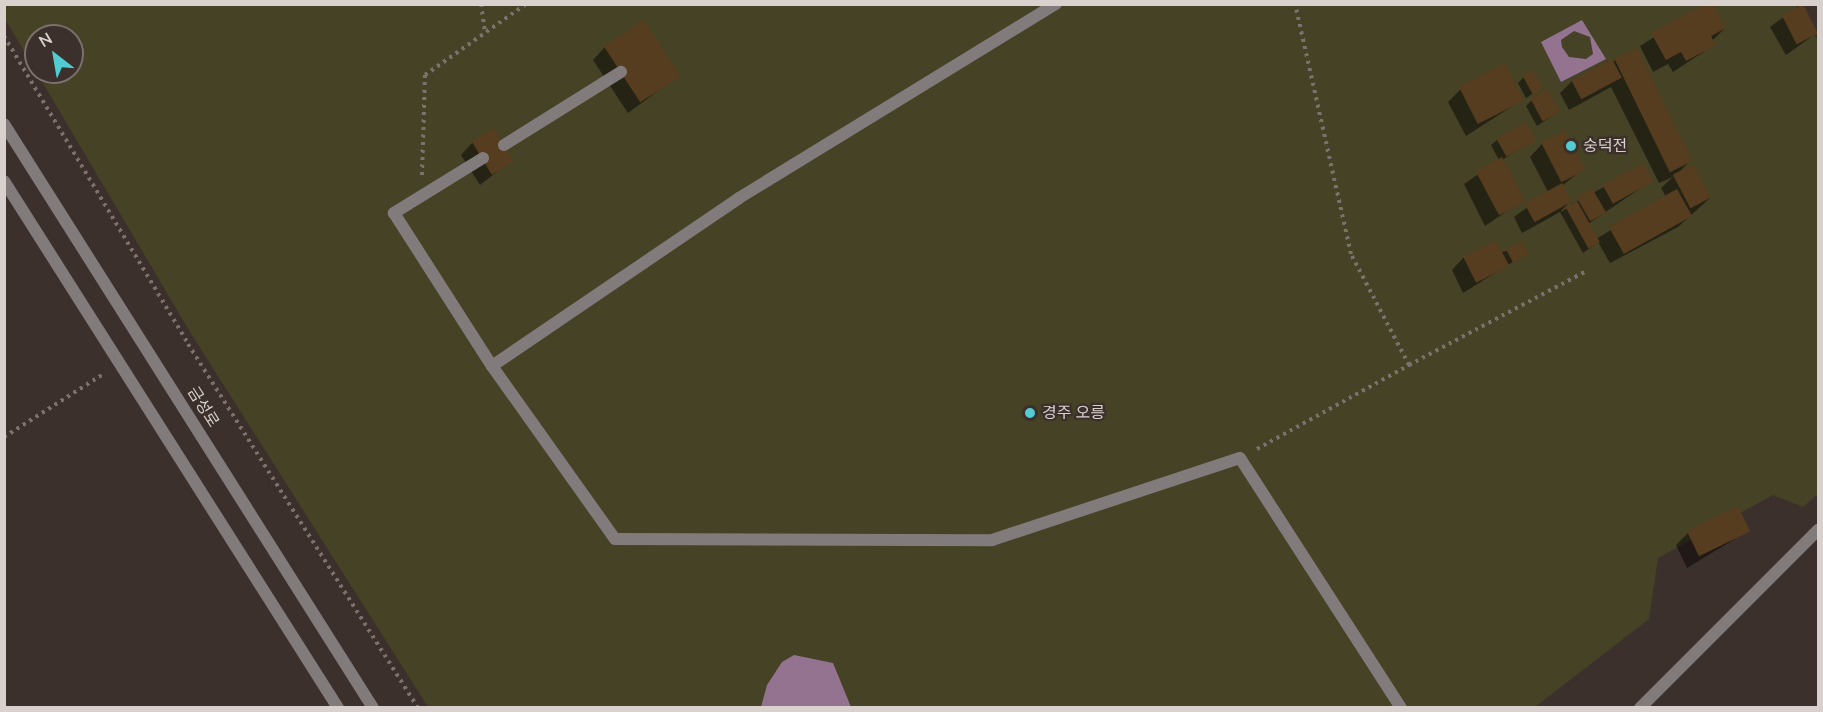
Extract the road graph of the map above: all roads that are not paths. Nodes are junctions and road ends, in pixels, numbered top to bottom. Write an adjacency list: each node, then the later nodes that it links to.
1 (1056, 4): 7 (street)
2 (621, 72): 4 (street)
3 (4, 124): 10 (street, 금성로)
4 (504, 145)
5 (483, 158): 7 (street)
6 (4, 181): 9 (street)
7 (492, 366): 11 (street)
8 (1818, 530): 12 (street)
9 (338, 708)
10 (373, 708)
11 (1401, 708)
12 (1640, 708)

